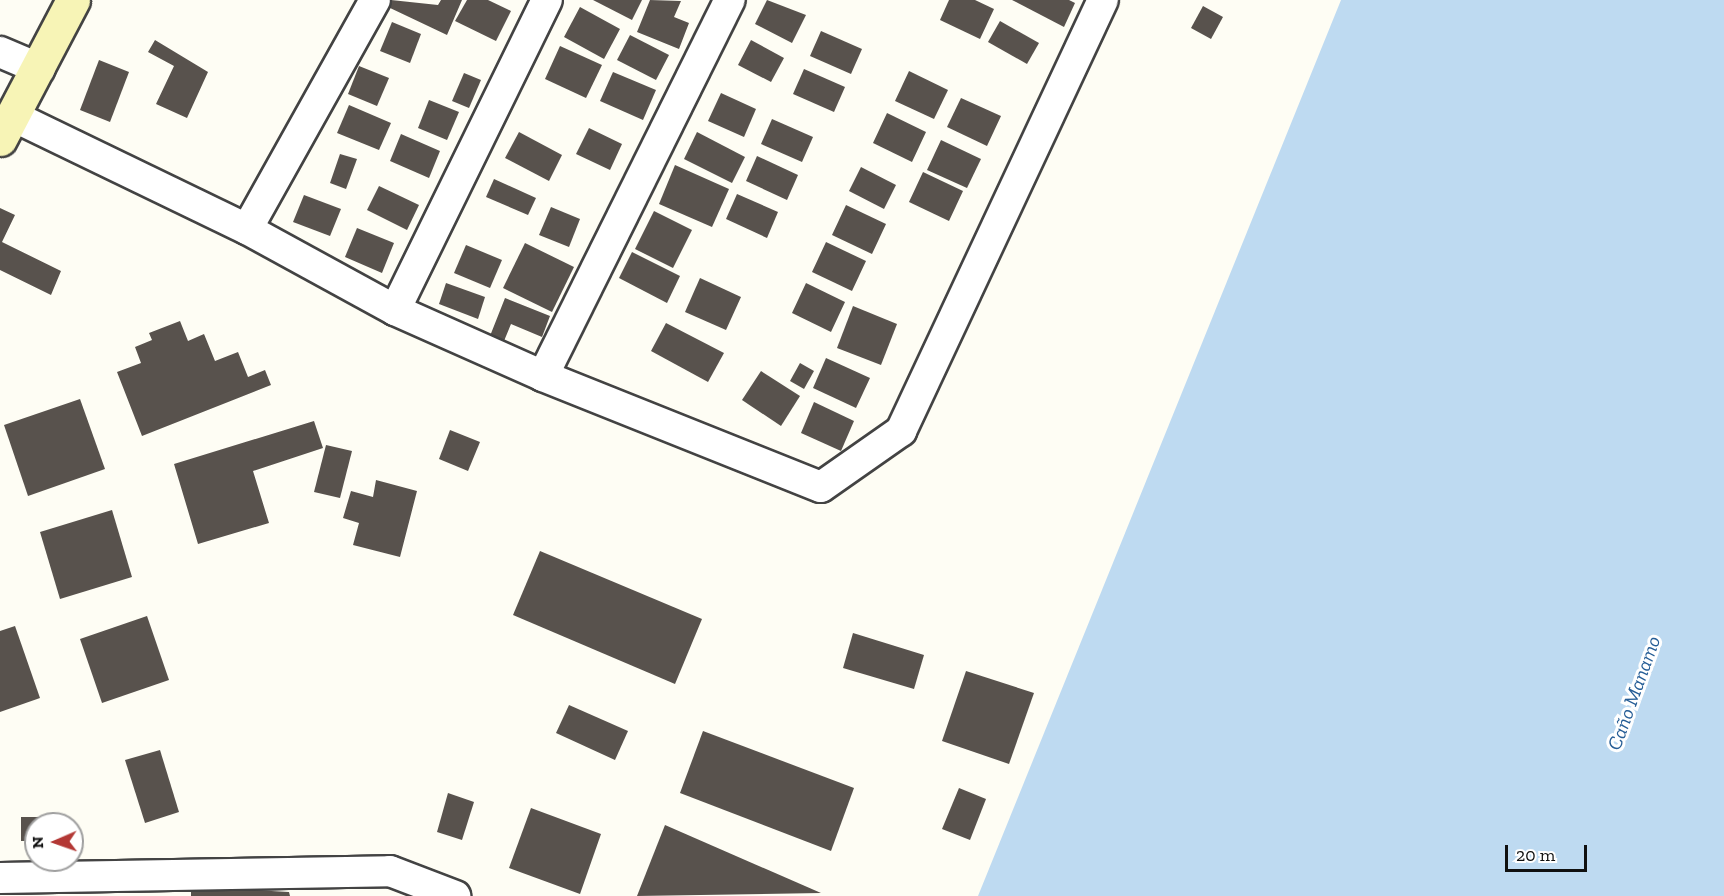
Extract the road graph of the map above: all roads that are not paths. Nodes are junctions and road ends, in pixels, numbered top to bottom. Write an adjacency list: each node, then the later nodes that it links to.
1 (73, 0): 7 (main road)
2 (375, 0): 9 (street)
3 (546, 0): 10 (street)
4 (730, 0): 11 (street)
5 (1103, 0): 11 (street)
6 (0, 52): 7 (street)
7 (40, 69): 8 (main road)
8 (6, 128): 9 (street)
9 (247, 229): 10 (street)
10 (395, 310): 11 (street)
11 (543, 376)
12 (0, 878): 13 (street)
13 (386, 883): 14 (street)
14 (454, 896)

